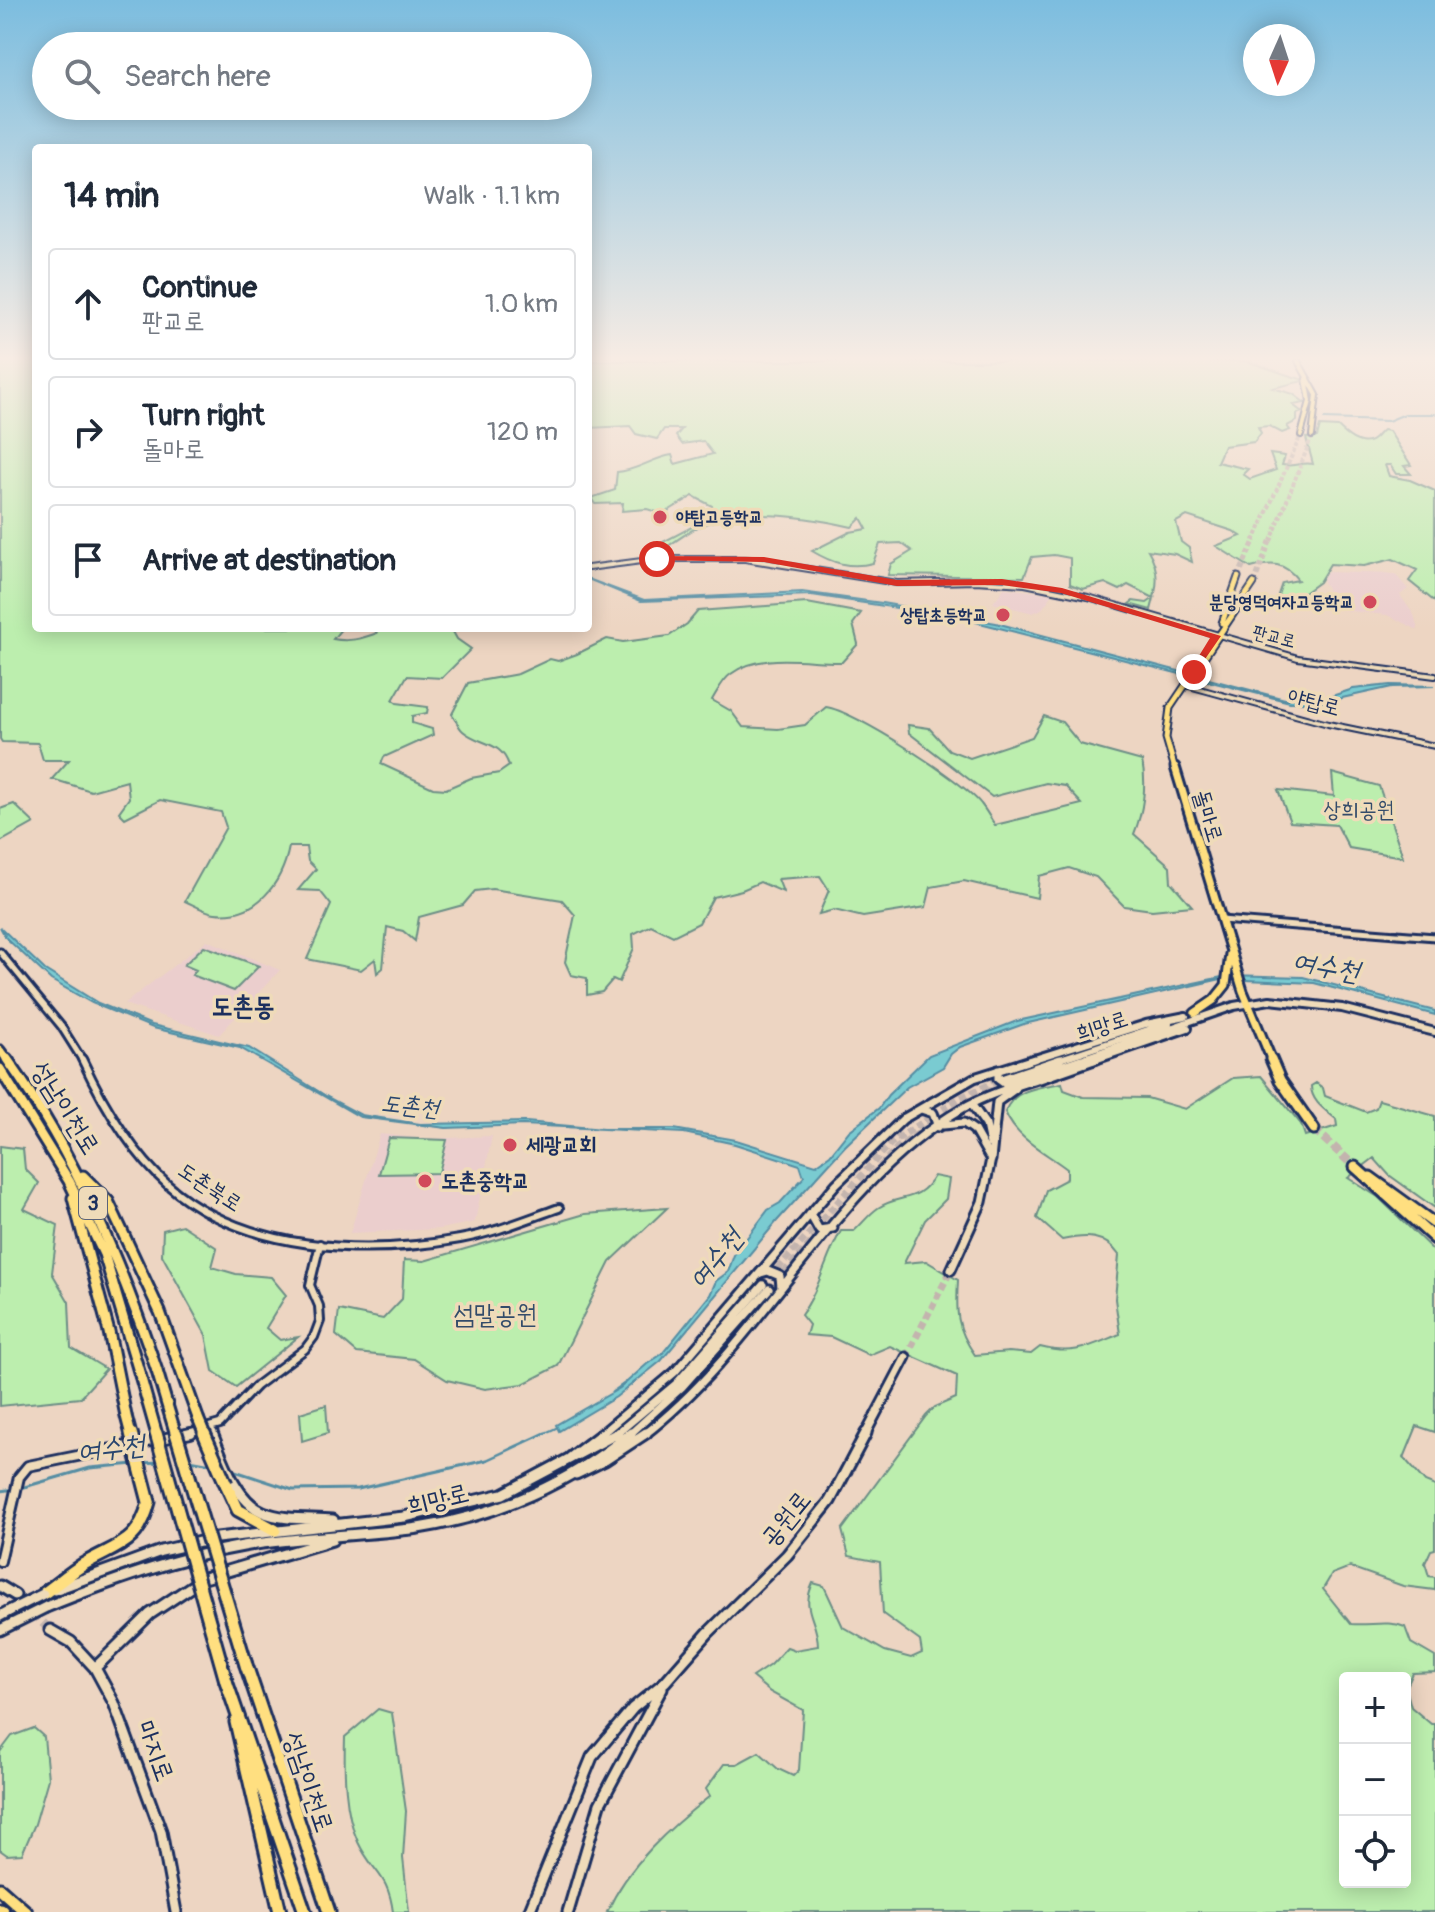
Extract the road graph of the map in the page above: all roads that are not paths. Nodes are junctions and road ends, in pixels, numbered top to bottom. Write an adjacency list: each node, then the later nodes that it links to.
1 (592, 568): 5 (main road, 판교로)
2 (1238, 577): 4 (main road)
3 (1254, 583): 4 (main road)
4 (1220, 629): 5 (main road)
5 (1216, 636): 6 (main road, 판교로); 7 (main road, 돌마로)
6 (1435, 676)
7 (1187, 682): 8 (street, 야탑로); 9 (main road, 돌마로)
8 (1435, 746)
9 (1221, 920): 10 (street); 12 (main road, 돌마로)
10 (1435, 937)
11 (0, 952): 35 (street, 도촌북로)
12 (1230, 970): 13 (main road); 15 (main road)
13 (1247, 1002): 15 (main road, 희망로); 16 (main road, 희망로); 25 (main road)
14 (1186, 1016): 15 (main road, 희망로); 19 (main road); 21 (main road, 희망로)
15 (1198, 1017): 20 (main road); 21 (main road, 희망로)
16 (1435, 1032)
17 (0, 1050): 28 (main road, 성남이천로 / 3)
18 (0, 1069): 29 (main road, 성남이천로 / 3)
19 (998, 1070): 21 (main road); 23 (main road)
20 (1043, 1077): 21 (main road); 27 (main road)
21 (1008, 1083): 22 (main road)
22 (968, 1101): 24 (main road); 27 (main road)
23 (919, 1109): 24 (main road); 31 (main road)
24 (938, 1127): 26 (main road)
25 (1314, 1129)
26 (929, 1134): 27 (main road); 33 (main road)
27 (991, 1160): 36 (main road)
28 (80, 1173): 44 (main road, bridge); 61 (main road, 성남이천로 / 3, bridge)
29 (69, 1181): 48 (main road, bridge); 54 (main road, 성남이천로 / 3, bridge)
30 (559, 1208): 35 (street, 도촌북로)
31 (810, 1214): 33 (main road); 37 (main road)
32 (1435, 1224): 34 (main road)
33 (833, 1228): 38 (main road)
34 (1435, 1239)
35 (320, 1244): 40 (street)
36 (951, 1270)
37 (760, 1273): 38 (main road); 41 (main road)
38 (781, 1288): 42 (main road)
39 (906, 1357): 55 (main road, 공원로)
40 (210, 1429): 43 (main road); 46 (street)
41 (557, 1468): 42 (main road, 희망로); 43 (main road, 희망로)
42 (562, 1480): 45 (main road, 희망로)
43 (345, 1522): 44 (main road, 희망로)
44 (275, 1530): 48 (main road, 희망로)
45 (343, 1536): 51 (main road, 희망로, bridge); 53 (main road)
46 (0, 1561)
47 (0, 1586): 49 (main road)
48 (43, 1594): 50 (main road, 희망로, bridge)
49 (15, 1595)
50 (0, 1616)
51 (0, 1630)
52 (50, 1630): 53 (main road, 마지로)
53 (95, 1668): 58 (main road, 마지로)
54 (226, 1681): 59 (main road); 60 (main road, 성남이천로 / 3)
55 (665, 1682): 62 (main road, 공원로); 63 (main road, 공원로)
56 (0, 1889): 57 (main road)
57 (26, 1912)
58 (176, 1912)
59 (280, 1912)
60 (305, 1912)
61 (329, 1912)
62 (529, 1912)
63 (568, 1912)

